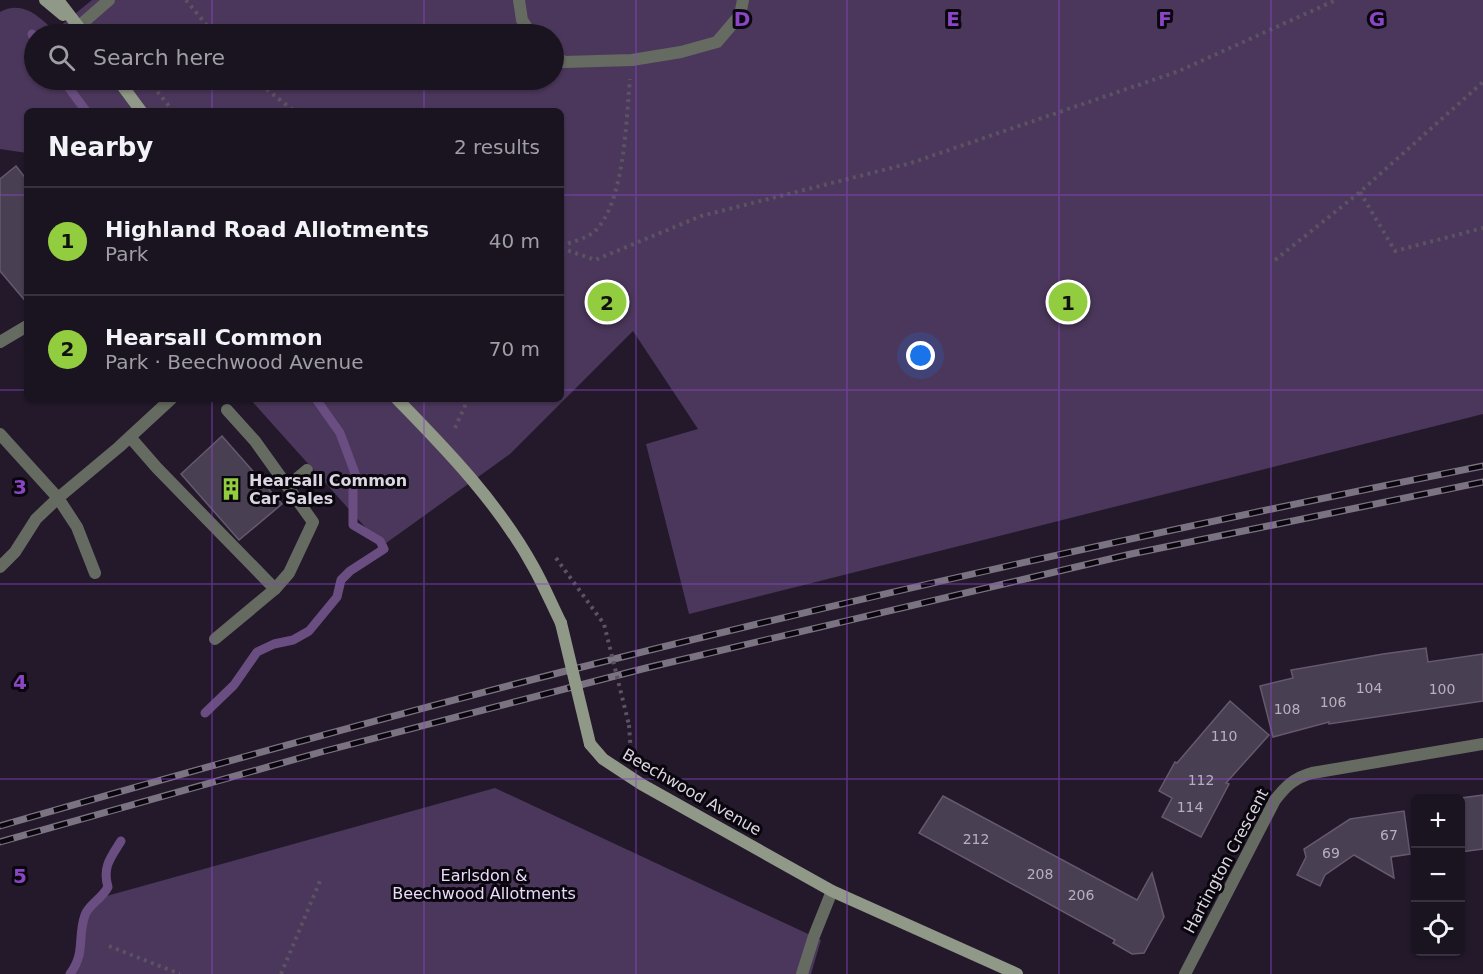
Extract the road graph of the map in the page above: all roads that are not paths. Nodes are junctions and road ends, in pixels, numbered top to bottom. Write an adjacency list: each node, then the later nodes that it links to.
1 (45, 0): 6 (street)
2 (58, 0): 7 (street)
3 (109, 0): 8 (street)
4 (519, 0): 9 (street)
5 (743, 0): 10 (street)
6 (73, 24)
7 (76, 24)
8 (87, 24)
9 (525, 24)
10 (564, 62)
11 (125, 90): 12 (street)
12 (139, 108)
13 (24, 328): 14 (street)
14 (0, 342)
15 (168, 402): 19 (street)
16 (400, 402): 28 (street, Beechwood Avenue, bridge)
17 (227, 411): 21 (street)
18 (0, 434): 22 (street)
19 (130, 437): 22 (street); 25 (street)
20 (307, 470): 21 (street)
21 (288, 486): 25 (street)
22 (58, 498): 23 (street); 24 (street)
23 (0, 567)
24 (95, 573)
25 (275, 589): 26 (street)
26 (215, 639)
27 (1483, 744): 31 (street, Hartington Crescent)
28 (832, 891): 29 (street); 30 (street, Beechwood Avenue)
29 (802, 974)
30 (1017, 974)
31 (1185, 974)

